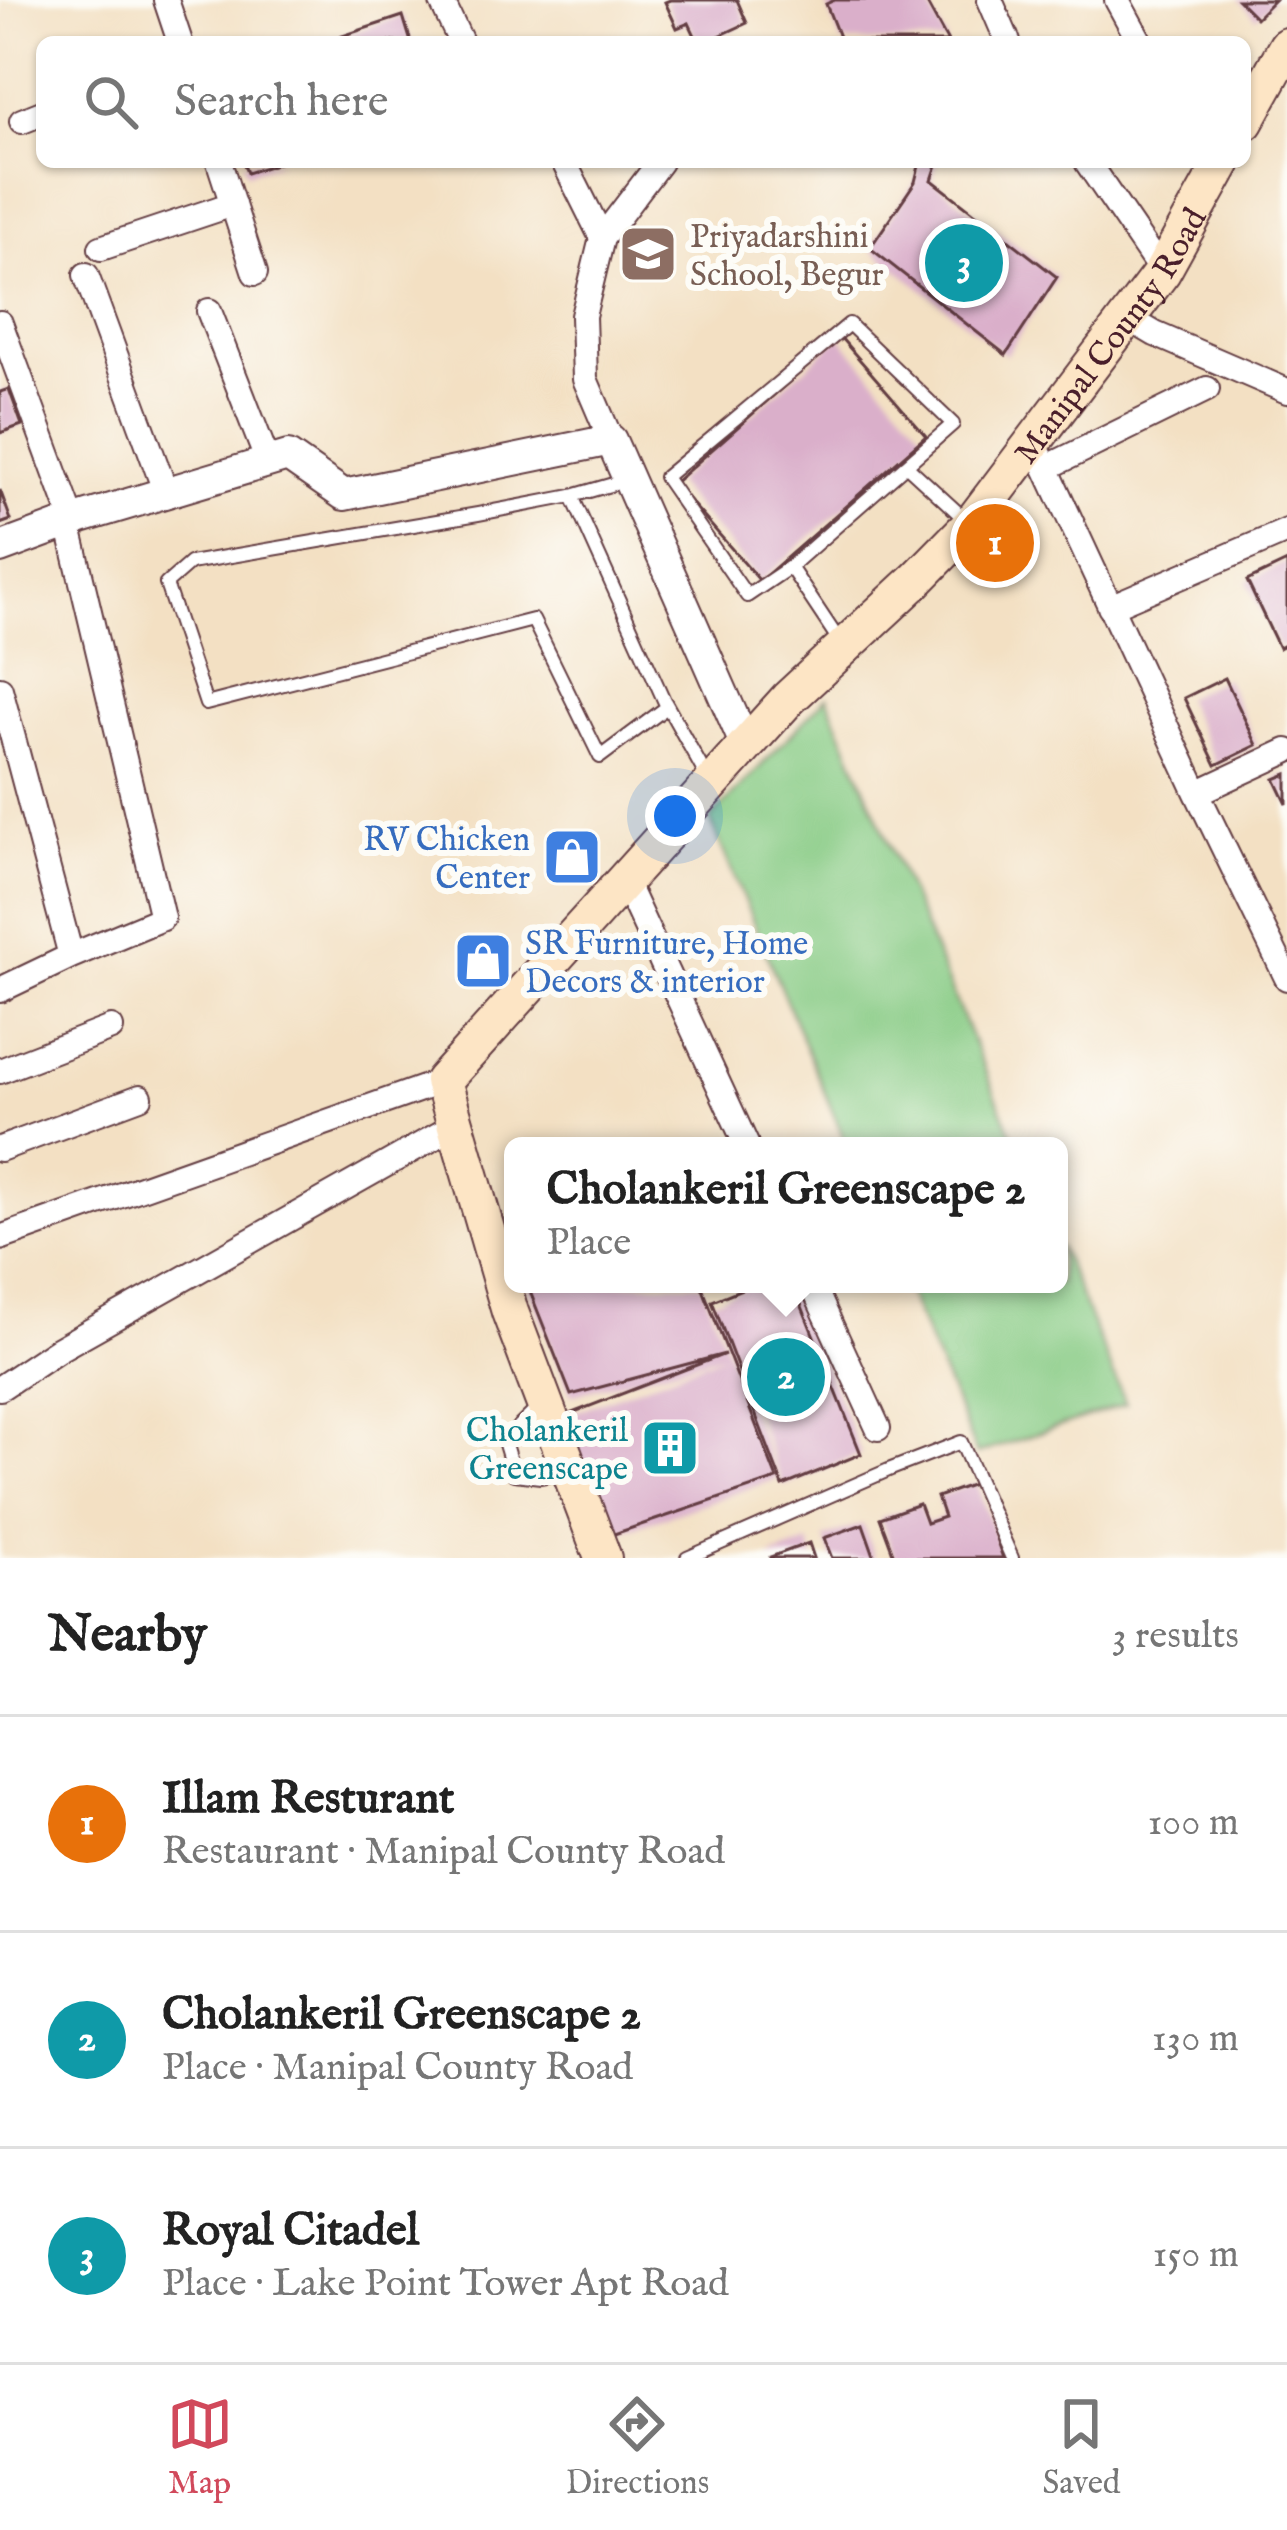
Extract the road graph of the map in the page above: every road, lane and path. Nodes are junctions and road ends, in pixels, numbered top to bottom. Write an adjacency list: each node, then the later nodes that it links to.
1 (166, 0): 5 (street)
2 (441, 0): 6 (street)
3 (989, 0): 7 (street)
4 (1117, 0): 8 (street)
5 (178, 36)
6 (457, 36)
7 (1005, 36)
8 (1137, 36)
9 (1287, 46): 10 (main road)
10 (1251, 111)
11 (221, 168): 16 (street)
12 (567, 168): 17 (street)
13 (655, 168): 17 (street)
14 (1092, 168): 19 (street)
15 (1220, 168): 19 (main road, Manipal County Road)
16 (232, 204): 18 (street); 20 (street)
17 (602, 238): 27 (street)
18 (101, 248)
19 (1162, 272): 23 (main road, Manipal County Road)
20 (255, 273)
21 (86, 275): 32 (street)
22 (209, 311): 29 (street)
23 (1128, 318): 26 (street); 28 (main road, Manipal County Road)
24 (0, 323): 34 (street)
25 (1208, 389): 28 (street)
26 (1287, 391)
27 (611, 440): 29 (street); 31 (street)
28 (1040, 455): 35 (main road, Manipal County Road); 39 (street)
29 (268, 462): 32 (street)
30 (906, 465): 35 (lane); 38 (lane); 38 (lane)
31 (628, 479): 33 (lane); 43 (street)
32 (166, 493): 34 (street)
33 (572, 496): 42 (lane); 42 (lane)
34 (70, 522): 37 (street); 48 (street)
35 (971, 524): 40 (main road, Manipal County Road)
36 (1287, 531): 39 (street)
37 (0, 548)
38 (790, 567): 40 (lane)
39 (1110, 607): 46 (street)
40 (844, 648): 43 (main road, Manipal County Road)
41 (0, 689): 48 (street)
42 (664, 701): 45 (lane)
43 (746, 746): 45 (main road, Manipal County Road)
44 (1287, 751): 46 (street)
45 (711, 784): 47 (main road, Manipal County Road)
46 (1197, 794): 49 (street)
47 (624, 880): 53 (main road, Manipal County Road); 56 (street)
48 (70, 956): 50 (street)
49 (1283, 960)
50 (0, 990)
51 (111, 1028): 52 (street)
52 (0, 1071)
53 (443, 1081): 55 (main road); 58 (street)
54 (140, 1097): 57 (street)
55 (456, 1125): 59 (main road); 62 (street)
56 (744, 1137)
57 (0, 1149)
58 (0, 1238)
59 (504, 1291)
60 (505, 1293): 63 (main road)
61 (816, 1293): 64 (street)
62 (0, 1388)
63 (544, 1402): 65 (main road); 65 (lane)
64 (878, 1428)
65 (570, 1471): 66 (main road)
66 (603, 1558)
67 (687, 1558): 68 (lane)
68 (1012, 1558)

